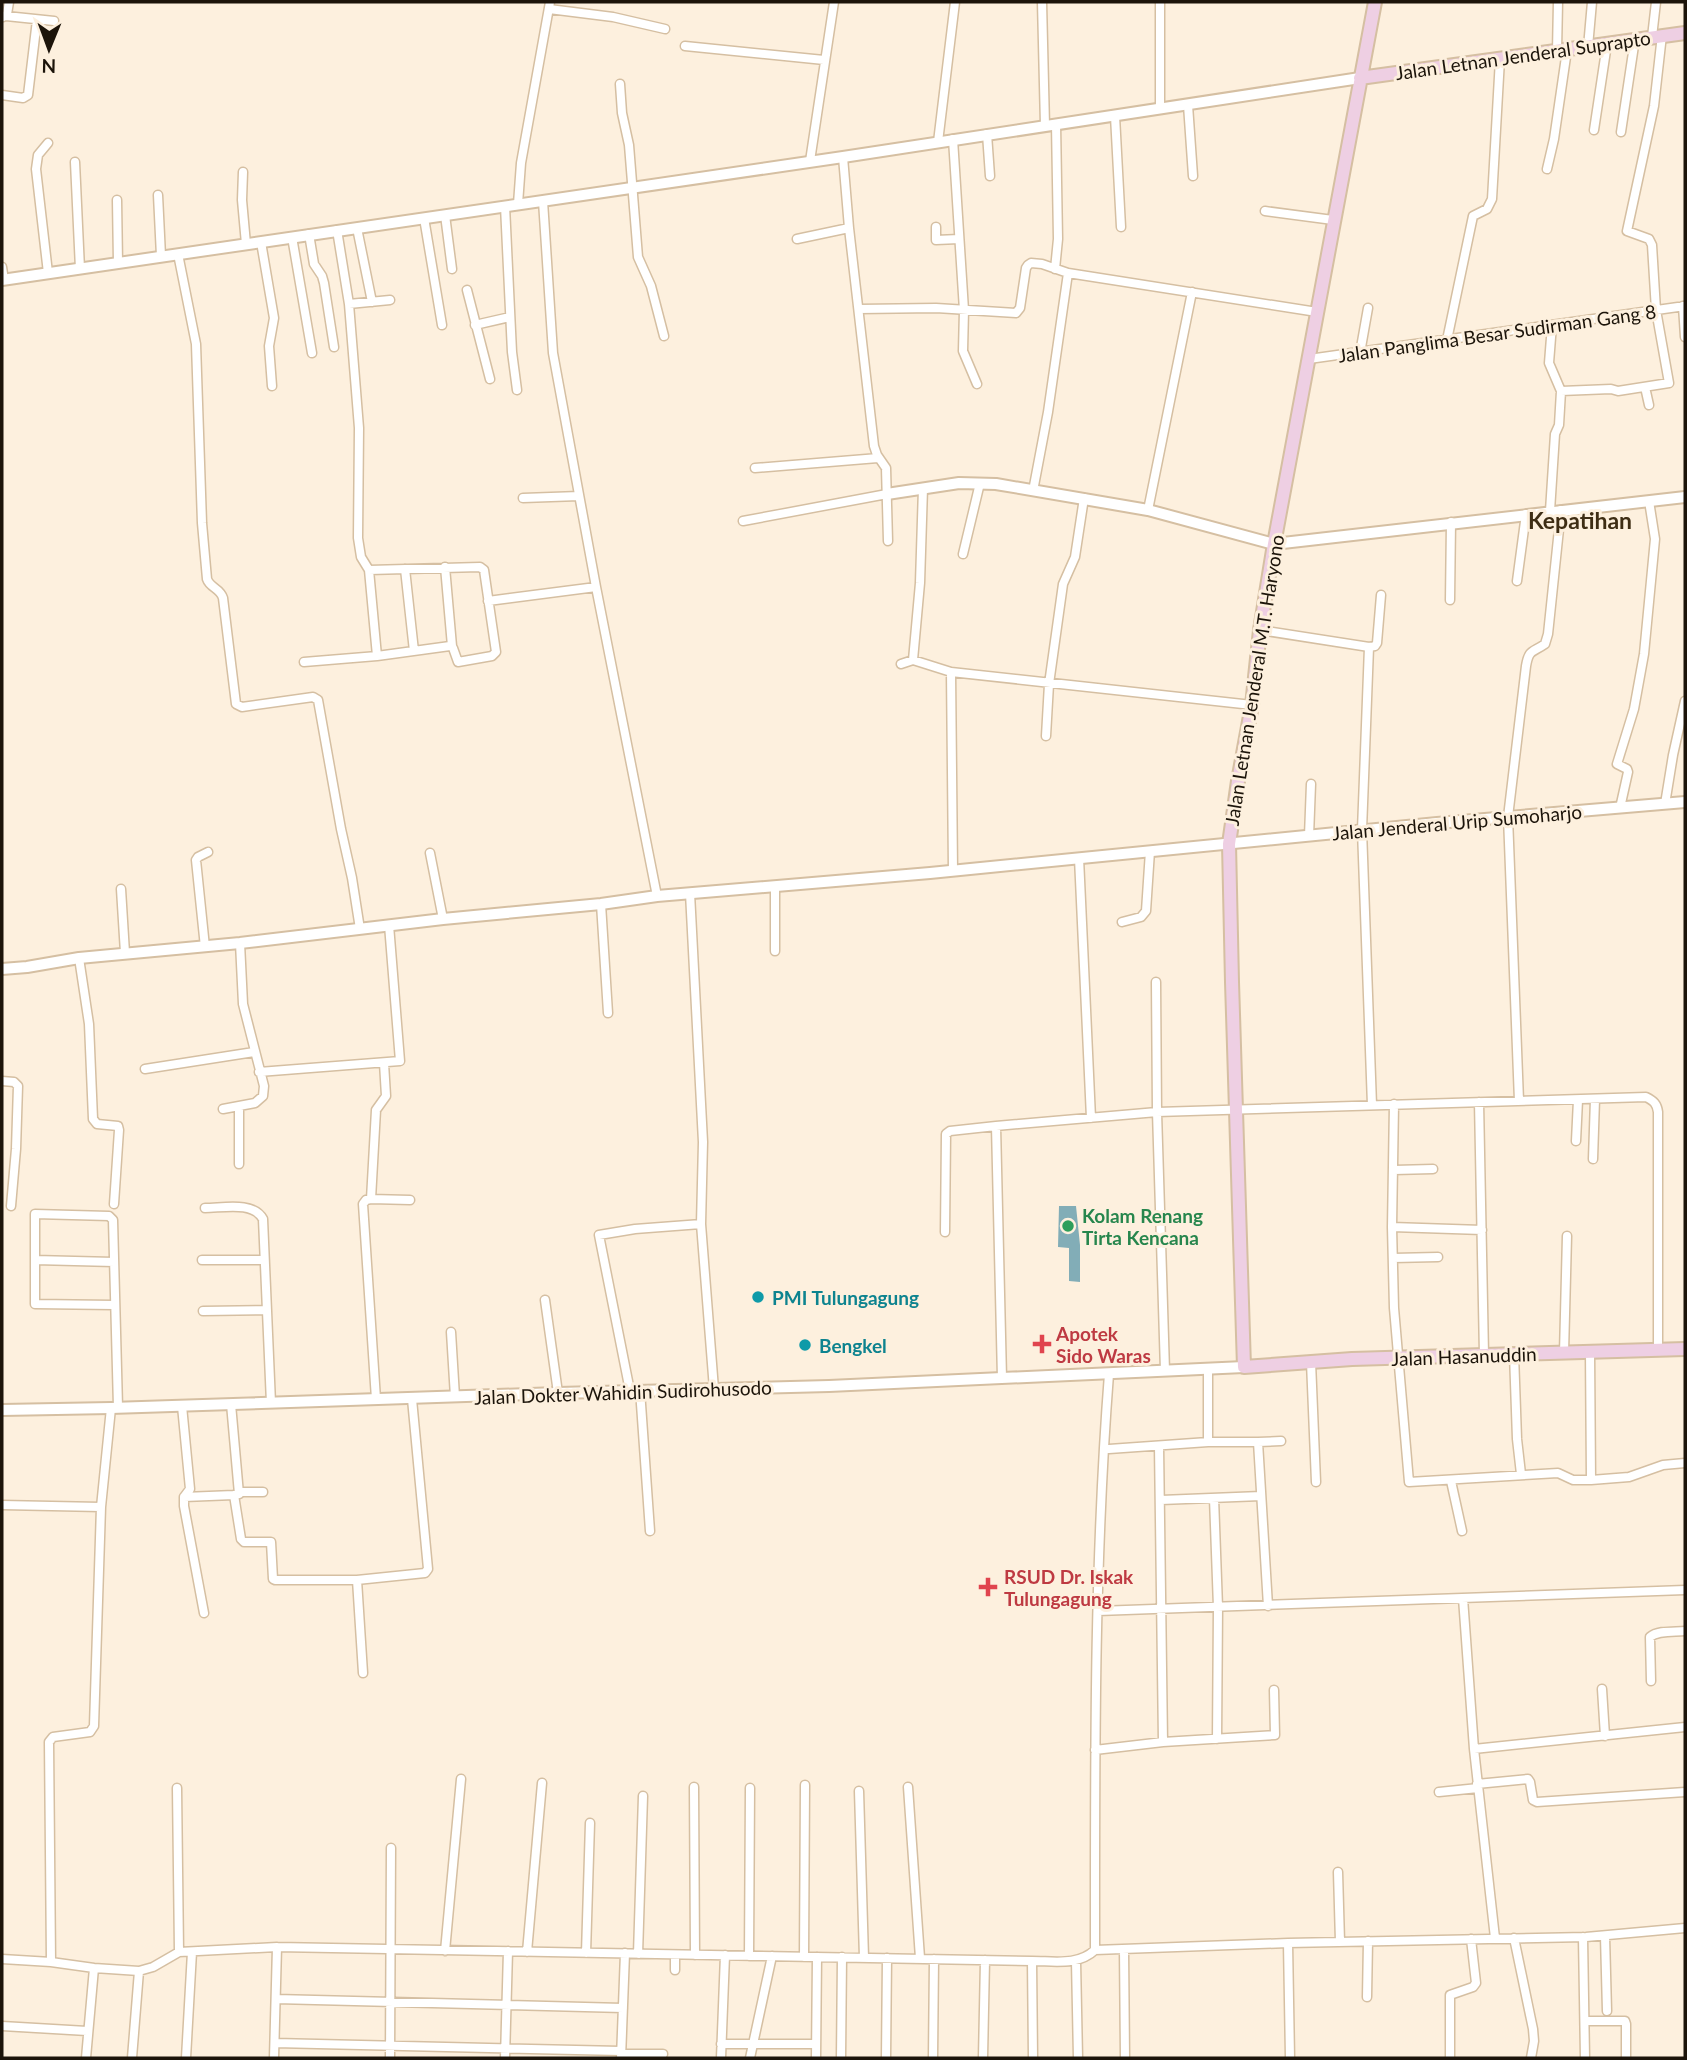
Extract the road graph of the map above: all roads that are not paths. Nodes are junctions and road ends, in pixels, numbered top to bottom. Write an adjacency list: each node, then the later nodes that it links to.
1 (9, 2): 11 (street)
2 (834, 2): 23 (street)
3 (955, 2): 35 (street)
4 (1042, 2): 30 (street)
5 (1160, 2): 28 (street)
6 (1375, 2): 24 (main road, Jalan Letnan Jenderal M.T. Haryono)
7 (1558, 2): 21 (street)
8 (1592, 2): 20 (street)
9 (1657, 2): 16 (street)
10 (549, 6): 14 (street); 48 (street)
11 (3, 18): 12 (street)
12 (37, 20): 13 (street); 26 (street)
13 (54, 21)
14 (665, 29)
15 (1685, 33): 16 (main road, Jalan Letnan Jenderal Suprapto)
16 (1657, 36): 17 (main road, Jalan Letnan Jenderal Suprapto); 84 (street)
17 (1635, 39): 18 (main road, Jalan Letnan Jenderal Suprapto); 32 (street)
18 (1607, 44): 20 (main road, Jalan Letnan Jenderal Suprapto); 31 (street)
19 (685, 46): 23 (street)
20 (1588, 47): 21 (main road, Jalan Letnan Jenderal Suprapto)
21 (1562, 50): 22 (main road, Jalan Letnan Jenderal Suprapto); 40 (street)
22 (1500, 59): 24 (main road, Jalan Letnan Jenderal Suprapto); 92 (street)
23 (824, 60): 38 (street)
24 (1360, 78): 27 (street); 53 (main road, Jalan Letnan Jenderal M.T. Haryono)
25 (620, 84): 44 (street)
26 (2, 95)
27 (1188, 105): 28 (street); 43 (street)
28 (1160, 109): 29 (street)
29 (1115, 116): 30 (street); 55 (street)
30 (1050, 125): 33 (street); 71 (street)
31 (1594, 130)
32 (1621, 132)
33 (988, 134): 34 (street); 42 (street)
34 (954, 139): 35 (street); 62 (street)
35 (938, 142): 37 (street)
36 (48, 143): 72 (street)
37 (843, 157): 38 (street); 57 (street)
38 (810, 161): 44 (street)
39 (75, 162): 69 (street)
40 (1547, 169)
41 (243, 172): 64 (street)
42 (990, 176)
43 (1193, 176)
44 (633, 187): 47 (street); 90 (street)
45 (158, 195): 66 (street)
46 (117, 200): 67 (street)
47 (543, 201): 48 (street); 110 (street)
48 (518, 204): 49 (street)
49 (505, 206): 51 (street); 86 (street)
50 (1265, 211): 53 (street)
51 (445, 215): 52 (street); 70 (street)
52 (424, 218): 56 (street); 87 (street)
53 (1334, 219): 85 (main road, Jalan Letnan Jenderal M.T. Haryono)
54 (936, 227): 62 (street)
55 (1121, 227)
56 (357, 228): 58 (street); 78 (street)
57 (849, 228): 61 (street); 82 (street)
58 (337, 230): 59 (street); 79 (street)
59 (309, 234): 60 (street); 93 (street)
60 (292, 237): 63 (street); 94 (street)
61 (797, 239)
62 (959, 239): 83 (street)
63 (261, 242): 64 (street); 99 (street)
64 (246, 244): 65 (street)
65 (178, 254): 66 (street); 165 (street)
66 (161, 257): 67 (street)
67 (118, 263): 69 (street)
68 (2, 267): 74 (street)
69 (80, 269): 72 (street)
70 (452, 269)
71 (1055, 269): 73 (street); 83 (street)
72 (48, 273): 74 (street)
73 (1068, 273): 76 (street); 108 (street)
74 (3, 280)
75 (467, 290): 89 (street)
76 (1192, 292): 85 (street); 115 (street)
77 (390, 300): 78 (street)
78 (372, 302): 79 (street)
79 (349, 304): 125 (street)
80 (1684, 306): 84 (street, Jalan Panglima Besar Sudirman Gang 8); 91 (street)
81 (1368, 308): 95 (street)
82 (859, 309): 83 (street); 104 (street)
83 (964, 310): 98 (street)
84 (1656, 310): 88 (street, Jalan Panglima Besar Sudirman Gang 8); 100 (street)
85 (1317, 312): 96 (main road, Jalan Letnan Jenderal M.T. Haryono)
86 (510, 317): 89 (street); 101 (street)
87 (442, 325)
88 (1552, 325): 92 (street, Jalan Panglima Besar Sudirman Gang 8); 102 (street)
89 (475, 326): 97 (street)
90 (664, 336)
91 (1685, 337)
92 (1447, 340): 95 (street, Jalan Panglima Besar Sudirman Gang 8)
93 (334, 347)
94 (312, 353)
95 (1360, 354): 96 (street, Jalan Panglima Besar Sudirman Gang 8)
96 (1309, 359): 121 (main road, Jalan Letnan Jenderal M.T. Haryono)
97 (490, 379)
98 (977, 384)
99 (272, 386)
100 (1645, 387): 102 (street); 103 (street)
101 (517, 390)
102 (1562, 391): 116 (street)
103 (1649, 405)
104 (878, 458): 105 (street); 109 (street)
105 (755, 468)
106 (980, 482): 107 (street); 108 (street); 122 (street)
107 (923, 488): 109 (street); 136 (street)
108 (1033, 491): 113 (street)
109 (887, 494): 118 (street); 120 (street)
110 (579, 496): 112 (street); 127 (street)
111 (1685, 497): 114 (street)
112 (523, 498)
113 (1084, 498): 115 (street); 140 (street)
114 (1649, 501): 116 (street); 147 (street)
115 (1148, 510): 121 (street)
116 (1556, 510): 117 (street); 148 (street)
117 (1526, 514): 119 (street); 126 (street)
118 (743, 521)
119 (1451, 522): 121 (street); 129 (street)
120 (888, 541)
121 (1274, 544): 131 (main road, Jalan Letnan Jenderal M.T. Haryono)
122 (963, 554)
123 (445, 567): 124 (street); 130 (street); 132 (street)
124 (405, 569): 125 (street); 134 (street)
125 (369, 570): 135 (street)
126 (1517, 581)
127 (596, 587): 130 (street); 160 (street)
128 (1381, 595): 133 (street)
129 (1450, 600)
130 (488, 601): 132 (street)
131 (1260, 630): 133 (street); 142 (main road, Jalan Letnan Jenderal M.T. Haryono)
132 (452, 646): 134 (street)
133 (1369, 647): 149 (street)
134 (414, 651): 135 (street)
135 (377, 656): 137 (street)
136 (912, 660): 138 (street); 139 (street)
137 (304, 662)
138 (901, 664)
139 (951, 672): 140 (street); 156 (street)
140 (1049, 684): 142 (street); 143 (street)
141 (1685, 701): 146 (street)
142 (1252, 705): 151 (main road, Jalan Letnan Jenderal M.T. Haryono)
143 (1046, 736)
144 (1311, 784): 150 (street)
145 (1685, 802): 146 (street, Jalan Jenderal Urip Sumoharjo)
146 (1665, 804): 147 (street, Jalan Jenderal Urip Sumoharjo)
147 (1620, 808): 148 (street, Jalan Jenderal Urip Sumoharjo)
148 (1508, 817): 149 (street, Jalan Jenderal Urip Sumoharjo); 181 (street)
149 (1362, 830): 150 (street, Jalan Jenderal Urip Sumoharjo); 184 (street)
150 (1309, 836): 151 (street, Jalan Jenderal Urip Sumoharjo)
151 (1229, 844): 152 (street, Jalan Jenderal Urip Sumoharjo); 187 (main road, Jalan Letnan Jenderal M.T. Haryono)
152 (1150, 851): 155 (street, Jalan Jenderal Urip Sumoharjo); 163 (street)
153 (208, 852): 167 (street)
154 (430, 853): 162 (street)
155 (1079, 858): 156 (street, Jalan Jenderal Urip Sumoharjo); 189 (street)
156 (953, 871): 157 (street, Jalan Jenderal Urip Sumoharjo)
157 (775, 886): 159 (street, Jalan Jenderal Urip Sumoharjo); 168 (street)
158 (121, 889): 169 (street)
159 (690, 893): 160 (street, Jalan Jenderal Urip Sumoharjo); 201 (street)
160 (657, 896): 161 (street, Jalan Jenderal Urip Sumoharjo)
161 (601, 904): 162 (street, Jalan Jenderal Urip Sumoharjo); 173 (street)
162 (443, 919): 164 (street, Jalan Jenderal Urip Sumoharjo)
163 (1122, 922)
164 (389, 925): 165 (street, Jalan Jenderal Urip Sumoharjo); 175 (street)
165 (360, 929): 166 (street, Jalan Jenderal Urip Sumoharjo)
166 (240, 943): 167 (street, Jalan Jenderal Urip Sumoharjo); 174 (street)
167 (205, 947): 169 (street, Jalan Jenderal Urip Sumoharjo)
168 (775, 951)
169 (125, 953): 170 (street, Jalan Jenderal Urip Sumoharjo)
170 (79, 958): 171 (street, Jalan Jenderal Urip Sumoharjo); 198 (street)
171 (2, 969)
172 (1156, 982): 188 (street)
173 (608, 1013)
174 (254, 1052): 176 (street); 177 (street)
175 (384, 1063): 177 (street); 196 (street)
176 (145, 1069)
177 (259, 1072): 185 (street)
178 (2, 1081): 199 (street)
179 (1595, 1099): 180 (street); 192 (street); 218 (street)
180 (1578, 1100): 181 (street); 191 (street)
181 (1519, 1101): 182 (street)
182 (1479, 1102): 183 (street); 203 (street)
183 (1394, 1104): 184 (street); 195 (street)
184 (1372, 1105): 187 (street)
185 (239, 1107): 186 (street); 193 (street)
186 (223, 1109)
187 (1237, 1111): 188 (street); 225 (main road, Jalan Letnan Jenderal M.T. Haryono)
188 (1157, 1112): 189 (street); 227 (street)
189 (1091, 1118): 190 (street)
190 (996, 1126): 204 (street); 229 (street)
191 (1576, 1141)
192 (1593, 1159)
193 (239, 1164)
194 (1433, 1169): 195 (street)
195 (1394, 1170): 202 (street)
196 (371, 1199): 197 (street); 234 (street)
197 (411, 1200)
198 (114, 1204)
199 (11, 1206)
200 (205, 1208): 210 (street)
201 (701, 1224): 230 (street); 231 (street)
202 (1392, 1227): 203 (street); 207 (street)
203 (1482, 1230): 221 (street)
204 (946, 1232)
205 (1567, 1236): 220 (street)
206 (1438, 1257): 207 (street)
207 (1393, 1258): 223 (street)
208 (35, 1260): 211 (street); 211 (street); 213 (street)
209 (202, 1260): 210 (street)
210 (264, 1260): 214 (street)
211 (114, 1262): 213 (street)
212 (545, 1300): 232 (street)
213 (114, 1305): 239 (street)
214 (266, 1310): 215 (street); 236 (street)
215 (203, 1311)
216 (451, 1332): 233 (street)
217 (1685, 1349): 218 (main road, Jalan Hasanuddin)
218 (1658, 1350): 219 (main road, Jalan Hasanuddin)
219 (1590, 1352): 220 (main road, Jalan Hasanuddin); 248 (street)
220 (1564, 1353): 222 (main road, Jalan Hasanuddin)
221 (1484, 1354): 222 (main road, Jalan Hasanuddin); 223 (main road, Jalan Hasanuddin)
222 (1514, 1354): 247 (street)
223 (1399, 1359): 224 (main road, Jalan Hasanuddin); 249 (street)
224 (1311, 1362): 225 (main road, Jalan Hasanuddin); 250 (street)
225 (1244, 1367): 226 (street, Jalan Dokter Wahidin Sudirohusodo)
226 (1208, 1368): 227 (street, Jalan Dokter Wahidin Sudirohusodo); 242 (street)
227 (1165, 1371): 228 (street, Jalan Dokter Wahidin Sudirohusodo)
228 (1109, 1374): 229 (street, Jalan Dokter Wahidin Sudirohusodo); 267 (street)
229 (1002, 1378): 230 (street, Jalan Dokter Wahidin Sudirohusodo)
230 (714, 1389): 231 (street, Jalan Dokter Wahidin Sudirohusodo)
231 (635, 1390): 232 (street, Jalan Dokter Wahidin Sudirohusodo); 259 (street)
232 (558, 1392): 233 (street, Jalan Dokter Wahidin Sudirohusodo)
233 (455, 1397): 235 (street, Jalan Dokter Wahidin Sudirohusodo)
234 (376, 1399): 235 (street, Jalan Dokter Wahidin Sudirohusodo); 236 (street, Jalan Dokter Wahidin Sudirohusodo)
235 (412, 1399): 261 (street)
236 (271, 1403): 237 (street, Jalan Dokter Wahidin Sudirohusodo)
237 (231, 1404): 238 (street, Jalan Dokter Wahidin Sudirohusodo); 252 (street)
238 (182, 1406): 239 (street, Jalan Dokter Wahidin Sudirohusodo); 254 (street)
239 (114, 1408): 240 (street, Jalan Dokter Wahidin Sudirohusodo); 258 (street)
240 (2, 1410)
241 (1281, 1441): 243 (street)
242 (1208, 1442): 243 (street); 244 (street)
243 (1258, 1442): 253 (street)
244 (1159, 1446): 245 (street); 256 (street)
245 (1109, 1449)
246 (1685, 1463): 248 (street)
247 (1521, 1474): 248 (street); 249 (street)
248 (1591, 1480)
249 (1451, 1481): 260 (street)
250 (1316, 1482)
251 (263, 1492): 252 (street)
252 (237, 1494): 254 (street); 261 (street)
253 (1261, 1496): 255 (street); 264 (street)
254 (184, 1497): 268 (street)
255 (1214, 1498): 256 (street); 265 (street)
256 (1161, 1500): 266 (street)
257 (2, 1505): 258 (street)
258 (102, 1507): 332 (street)
259 (650, 1531)
260 (1462, 1531)
261 (357, 1580): 270 (street)
262 (1685, 1590): 263 (street)
263 (1463, 1598): 264 (street); 278 (street)
264 (1268, 1606): 265 (street)
265 (1218, 1607): 266 (street); 276 (street)
266 (1160, 1609): 267 (street); 277 (street)
267 (1098, 1611): 279 (street)
268 (204, 1614)
269 (1685, 1631): 271 (street)
270 (363, 1673)
271 (1651, 1681)
272 (1602, 1689): 275 (street)
273 (1274, 1690): 276 (street)
274 (1685, 1727): 275 (street)
275 (1605, 1736): 278 (street)
276 (1217, 1739): 277 (street)
277 (1163, 1742): 279 (street)
278 (1474, 1749): 283 (street)
279 (1095, 1750): 307 (street)
280 (461, 1779): 308 (street)
281 (542, 1783): 312 (street)
282 (806, 1785): 321 (street)
283 (1478, 1786): 289 (street); 290 (street); 298 (street)
284 (694, 1787): 317 (street)
285 (908, 1787): 326 (street)
286 (177, 1788): 310 (street)
287 (750, 1788): 319 (street)
288 (859, 1791): 324 (street)
289 (1439, 1792)
290 (1685, 1792)
291 (643, 1796): 315 (street)
292 (590, 1823): 313 (street)
293 (391, 1848): 306 (street)
294 (1338, 1872): 302 (street)
295 (1685, 1928): 296 (street)
296 (1605, 1936): 297 (street); 341 (street)
297 (1583, 1937): 299 (street); 342 (street)
298 (1494, 1938): 299 (street); 300 (street)
299 (1514, 1938): 370 (street)
300 (1471, 1939): 301 (street); 369 (street)
301 (1368, 1941): 302 (street); 336 (street)
302 (1340, 1942): 303 (street)
303 (1288, 1943): 305 (street); 368 (street)
304 (277, 1947): 306 (street); 311 (street); 337 (street)
305 (1124, 1948): 307 (street); 367 (street)
306 (390, 1950): 308 (street); 338 (street)
307 (1095, 1950): 331 (street)
308 (445, 1951): 309 (street)
309 (508, 1951): 312 (street); 339 (street)
310 (179, 1952): 311 (street); 335 (street)
311 (192, 1952): 355 (street)
312 (527, 1952): 313 (street)
313 (586, 1953): 314 (street)
314 (625, 1953): 315 (street); 340 (street)
315 (638, 1954): 316 (street)
316 (676, 1955): 317 (street); 334 (street)
317 (695, 1955): 318 (street)
318 (725, 1955): 319 (street); 346 (street)
319 (749, 1956): 320 (street)
320 (772, 1956): 321 (street); 347 (street)
321 (804, 1957): 322 (street)
322 (817, 1957): 323 (street); 348 (street)
323 (842, 1957): 324 (street); 361 (street)
324 (864, 1958): 325 (street)
325 (887, 1958): 326 (street); 362 (street)
326 (920, 1958): 328 (street)
327 (2, 1959): 332 (street)
328 (934, 1959): 329 (street); 363 (street)
329 (985, 1960): 330 (street); 364 (street)
330 (1032, 1961): 331 (street); 365 (street)
331 (1076, 1961): 366 (street)
332 (51, 1962): 333 (street)
333 (94, 1968): 335 (street); 344 (street)
334 (675, 1970)
335 (139, 1971): 354 (street)
336 (1367, 1997)
337 (276, 1999): 338 (street); 345 (street)
338 (391, 2002): 339 (street); 349 (street)
339 (507, 2005): 340 (street); 350 (street)
340 (623, 2008): 351 (street)
341 (1607, 2011)
342 (1585, 2021): 371 (street); 372 (street)
343 (2, 2026): 344 (street)
344 (87, 2031): 353 (street)
345 (275, 2043): 349 (street); 356 (street)
346 (721, 2043): 347 (street); 358 (street)
347 (752, 2044): 348 (street); 359 (street)
348 (816, 2044): 360 (street)
349 (390, 2046): 350 (street); 357 (street)
350 (505, 2053): 351 (street)
351 (621, 2054): 352 (street)
352 (663, 2054)
353 (86, 2058)
354 (132, 2058)
355 (186, 2058)
356 (274, 2058)
357 (390, 2058)
358 (721, 2058)
359 (750, 2058)
360 (816, 2058)
361 (841, 2058)
362 (886, 2058)
363 (933, 2058)
364 (983, 2058)
365 (1032, 2058)
366 (1078, 2058)
367 (1125, 2058)
368 (1290, 2058)
369 (1450, 2058)
370 (1531, 2058)
371 (1585, 2058)
372 (1626, 2058)

